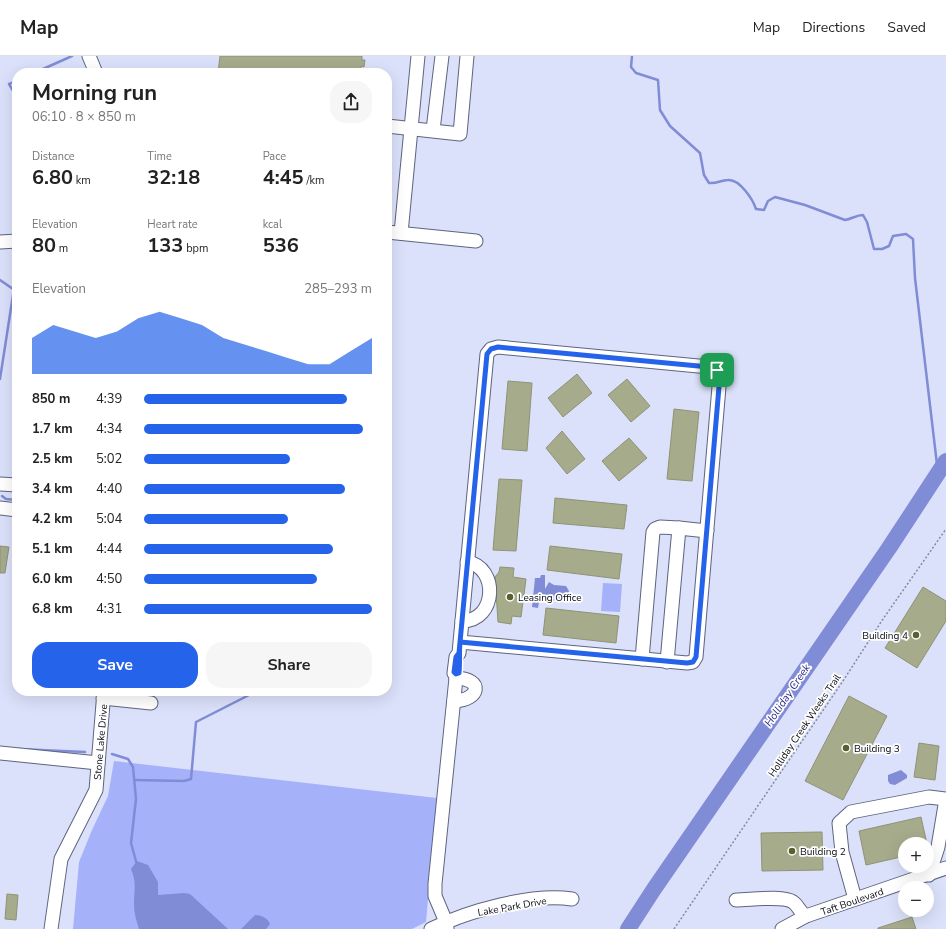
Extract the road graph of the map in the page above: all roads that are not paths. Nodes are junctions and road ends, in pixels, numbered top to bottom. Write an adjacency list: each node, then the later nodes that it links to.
1 (89, 56): 5 (street)
2 (418, 56): 7 (street)
3 (442, 56): 8 (street)
4 (467, 56): 8 (street)
5 (94, 68)
6 (392, 127): 7 (street)
7 (410, 129): 8 (street); 10 (street)
8 (433, 130)
9 (392, 232): 10 (street)
10 (400, 233): 11 (street)
11 (476, 240)
12 (12, 241): 13 (street)
13 (0, 242)
14 (0, 484): 15 (street)
15 (12, 485)
16 (0, 508): 17 (street)
17 (12, 509)
18 (679, 528): 19 (street); 23 (street); 24 (street)
19 (707, 531): 20 (street); 24 (street)
20 (467, 562): 21 (street); 21 (street)
21 (462, 621): 22 (street)
22 (459, 648): 23 (street); 25 (street)
23 (642, 659): 24 (street)
24 (667, 662)
25 (456, 676): 28 (street); 28 (street)
26 (104, 696): 31 (street, Stone Lake Drive)
27 (110, 696): 29 (street)
28 (454, 701): 42 (street)
29 (151, 703)
30 (0, 753): 31 (street)
31 (98, 763): 43 (street, Stone Lake Drive)
32 (946, 795): 33 (street)
33 (946, 799): 34 (street); 39 (street)
34 (938, 847): 35 (street); 37 (street)
35 (946, 860)
36 (946, 868): 37 (street, Taft Boulevard)
37 (929, 874): 39 (street, Taft Boulevard)
38 (572, 899): 42 (street, Lake Park Drive)
39 (856, 899): 41 (street, Taft Boulevard)
40 (736, 900): 41 (street)
41 (806, 916): 45 (street, Taft Boulevard)
42 (447, 925): 44 (street, Lake Park Drive)
43 (51, 929)
44 (432, 929)
45 (782, 929)

